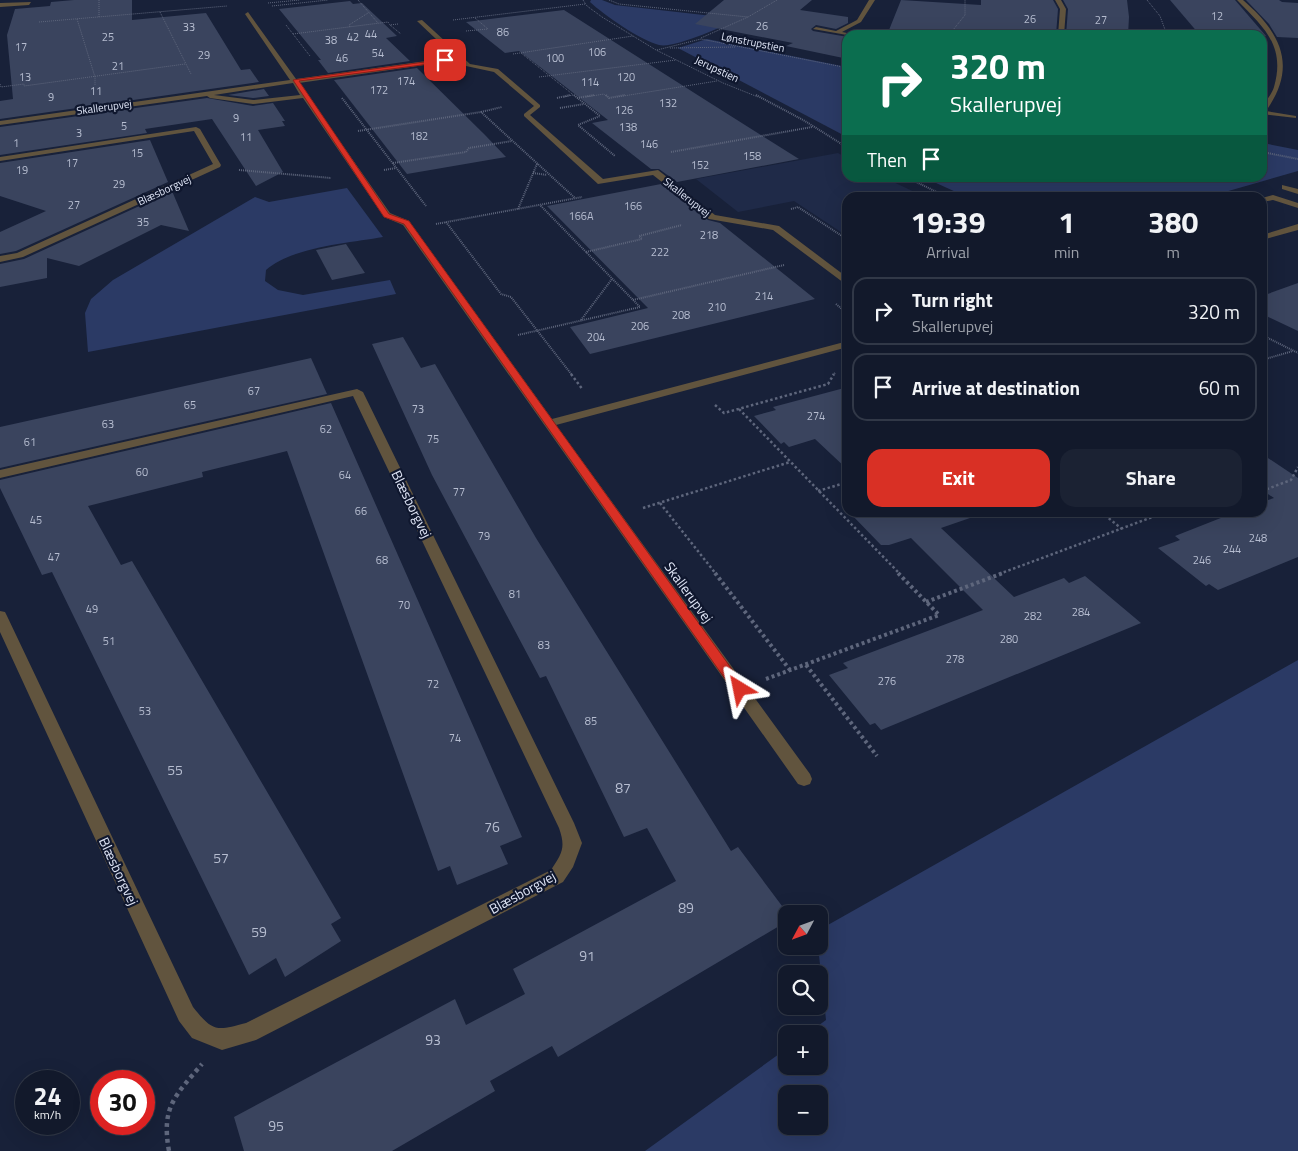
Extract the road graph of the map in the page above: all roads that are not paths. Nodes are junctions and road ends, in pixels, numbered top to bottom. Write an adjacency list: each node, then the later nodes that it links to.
1 (872, 0): 10 (street)
2 (1058, 0): 9 (street)
3 (1240, 0): 16 (street)
4 (4, 3): 5 (street)
5 (29, 3)
6 (248, 14): 13 (street, Skallerupvej)
7 (420, 21): 12 (street, Skallerupvej)
8 (816, 29): 10 (street)
9 (1062, 30)
10 (836, 33): 11 (street)
11 (842, 34)
12 (459, 58): 13 (street, Skallerupvej); 28 (street, Skallerupvej)
13 (295, 80): 14 (street, Skallerupvej); 15 (street, Skallerupvej)
14 (204, 93): 15 (street, Skallerupvej); 19 (street, Skallerupvej)
15 (306, 96): 30 (street, Skallerupvej)
16 (1267, 104)
17 (1267, 112): 18 (street)
18 (1294, 118)
19 (0, 122)
20 (0, 159): 27 (street, Blæsborgvej)
21 (1298, 183): 22 (street)
22 (1298, 192)
23 (1267, 199): 24 (street)
24 (1298, 206)
25 (1298, 227): 26 (street)
26 (1267, 236)
27 (0, 259)
28 (842, 278)
29 (842, 346): 30 (street)
30 (549, 423): 33 (street, Skallerupvej)
31 (0, 474): 32 (street, Blæsborgvej)
32 (0, 616)
33 (804, 780)

